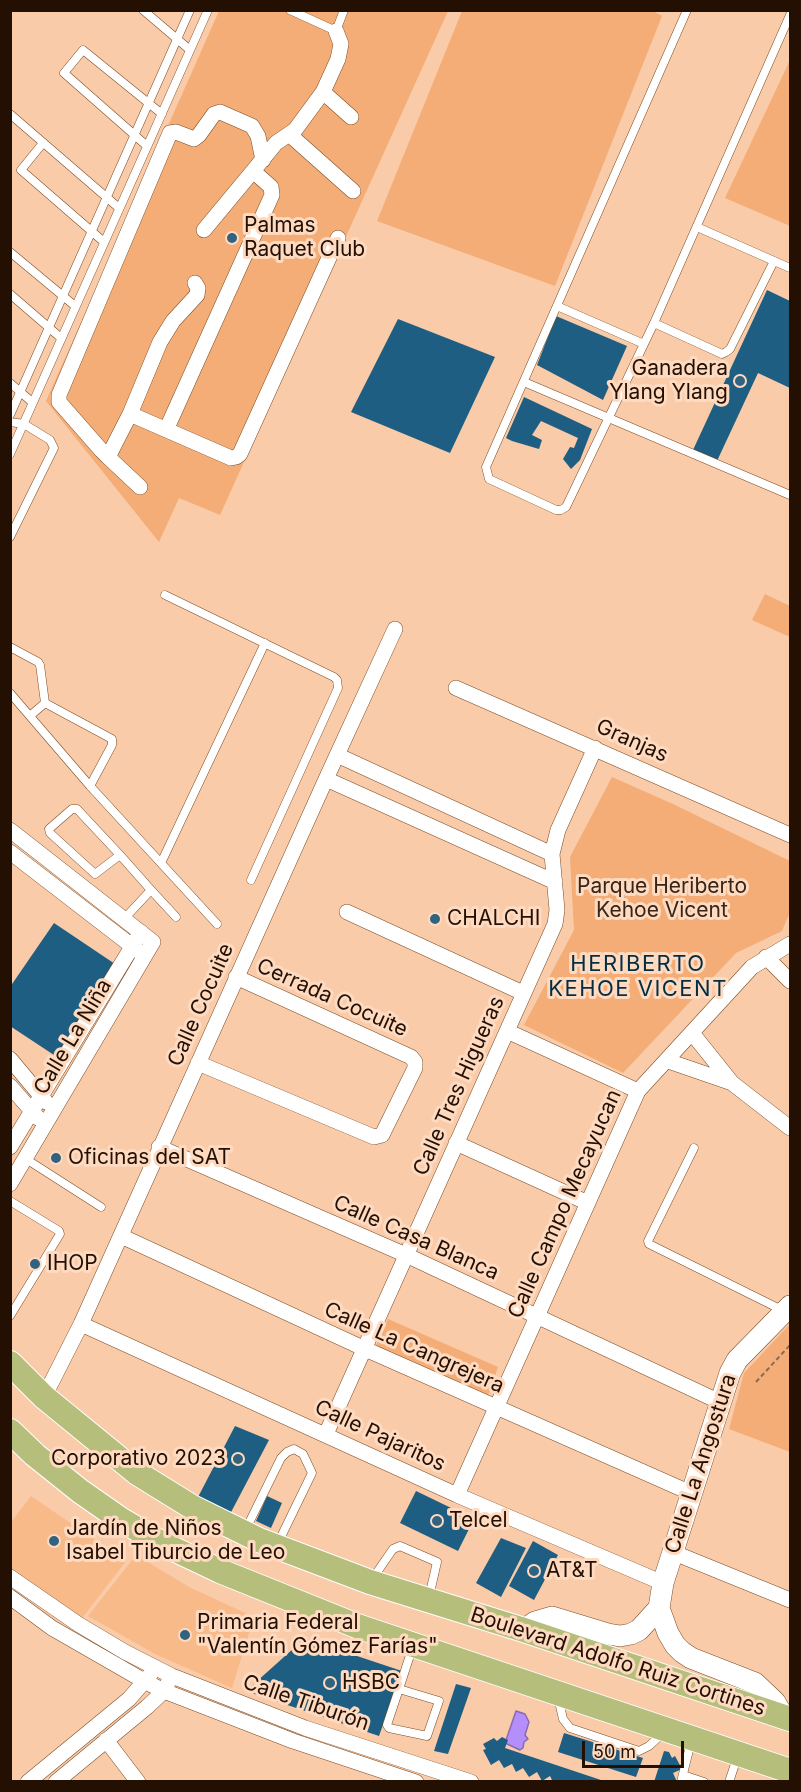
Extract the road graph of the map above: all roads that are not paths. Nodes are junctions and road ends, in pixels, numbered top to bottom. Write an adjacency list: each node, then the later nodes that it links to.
1 (143, 10): 10 (lane)
2 (192, 10): 8 (lane); 10 (lane)
3 (208, 10): 8 (lane)
4 (290, 10): 9 (lane)
5 (344, 10): 9 (lane)
6 (687, 10): 39 (lane)
7 (790, 15): 27 (lane)
8 (204, 19): 11 (lane)
9 (336, 31): 12 (street)
10 (177, 39): 11 (lane); 13 (lane)
11 (190, 50): 15 (lane)
12 (323, 92): 16 (street); 18 (street)
13 (148, 104): 15 (lane); 17 (lane); 17 (lane)
14 (10, 114): 20 (lane)
15 (162, 114): 22 (lane)
16 (351, 117)
17 (134, 135): 22 (lane); 25 (lane)
18 (290, 135): 21 (street); 24 (street)
19 (258, 136): 21 (street); 23 (street); 55 (street)
20 (44, 143): 25 (lane); 29 (lane)
21 (276, 143): 23 (street)
22 (147, 146): 26 (lane)
23 (258, 165): 28 (street); 53 (street)
24 (353, 191)
25 (106, 198): 26 (lane); 29 (lane)
26 (119, 208): 31 (lane)
27 (697, 227): 33 (lane); 40 (lane)
28 (204, 230)
29 (91, 231): 31 (lane); 37 (lane)
30 (338, 238): 53 (street)
31 (104, 242): 38 (lane)
32 (10, 252): 37 (lane)
33 (774, 261): 34 (lane); 40 (lane)
34 (790, 268)
35 (195, 282): 48 (street)
36 (10, 294): 41 (lane)
37 (63, 297): 38 (lane); 41 (lane)
38 (75, 306): 42 (lane)
39 (557, 306): 43 (lane); 44 (lane)
40 (654, 323): 43 (lane)
41 (49, 328): 42 (lane); 46 (lane)
42 (61, 338): 47 (lane)
43 (644, 344): 50 (lane)
44 (524, 382): 50 (lane); 50 (lane)
45 (10, 383): 46 (lane)
46 (21, 392): 47 (lane); 49 (lane)
47 (32, 402): 52 (lane)
48 (130, 414): 53 (street); 55 (street)
49 (10, 415)
50 (609, 416): 57 (lane)
51 (10, 422): 52 (lane)
52 (24, 424): 54 (lane); 58 (lane)
53 (167, 428)
54 (10, 454)
55 (108, 457): 56 (street)
56 (140, 487)
57 (790, 495)
58 (10, 537)
59 (165, 595): 61 (lane)
60 (395, 629): 68 (street, Calle Cocuite)
61 (265, 643): 76 (lane); 77 (lane)
62 (10, 647): 65 (lane)
63 (456, 688): 67 (street, Granjas)
64 (10, 693): 66 (lane)
65 (45, 703): 66 (lane); 70 (lane)
66 (31, 715): 70 (lane)
67 (595, 748): 72 (street, Granjas); 74 (street, Calle Tres Higueras)
68 (337, 755): 69 (street, Calle Cocuite); 74 (street)
69 (326, 779): 78 (street); 89 (street, Calle Cocuite)
70 (90, 786): 76 (lane)
71 (10, 830): 82 (street)
72 (790, 835)
73 (10, 852): 86 (street)
74 (552, 854): 78 (street, Calle Tres Higueras)
75 (120, 855): 75 (lane); 79 (lane)
76 (161, 863): 83 (lane)
77 (251, 880)
78 (555, 882): 91 (street, Calle Tres Higueras)
79 (151, 890): 81 (lane); 82 (lane)
80 (347, 912): 91 (street)
81 (176, 917)
82 (124, 919): 84 (street)
83 (217, 924)
84 (141, 932): 86 (street, Calle La Niña); 87 (street, Calle La Niña)
85 (790, 944): 88 (street, Calle Campo Mecayucan)
86 (133, 946): 87 (street); 100 (street, Calle La Niña)
87 (146, 956): 102 (street, Calle La Niña)
88 (766, 957): 90 (street); 93 (street, Calle Campo Mecayucan)
89 (236, 978): 96 (street, Calle Cocuite); 96 (street, Cerrada Cocuite)
90 (790, 981)
91 (523, 993): 92 (street, Calle Tres Higueras)
92 (507, 1030): 99 (street); 105 (street, Calle Tres Higueras)
93 (692, 1033): 95 (street, Calle Campo Mecayucan); 97 (street)
94 (10, 1059): 100 (street)
95 (668, 1061): 97 (street); 99 (street, Calle Campo Mecayucan)
96 (198, 1063): 107 (street, Calle Cocuite)
97 (732, 1083): 104 (street)
98 (10, 1086): 101 (street)
99 (639, 1092): 112 (street, Calle Campo Mecayucan)
100 (41, 1096): 101 (street, Calle La Niña); 102 (street)
101 (32, 1111): 103 (street); 106 (street, Calle La Niña)
102 (53, 1112): 103 (street, Calle La Niña)
103 (45, 1126): 109 (street, Calle La Niña)
104 (790, 1128)
105 (456, 1143): 112 (street); 115 (street, Calle Tres Higueras)
106 (10, 1147)
107 (159, 1147): 114 (street, Calle Cocuite); 115 (street, Calle Casa Blanca)
108 (694, 1148): 116 (lane)
109 (26, 1159): 110 (street, Calle La Niña); 113 (lane)
110 (10, 1184)
111 (10, 1201): 117 (lane)
112 (588, 1203): 118 (street, Calle Campo Mecayucan)
113 (101, 1207)
114 (121, 1236): 119 (street, Calle Cocuite); 120 (street, Calle La Cangrejera)
115 (406, 1255): 118 (street, Calle Casa Blanca); 120 (street, Calle Tres Higueras)
116 (788, 1309): 123 (street, Calle La Angostura)
117 (10, 1316)
118 (537, 1316): 123 (street, Calle Casa Blanca); 124 (street, Calle Campo Mecayucan)
119 (81, 1324): 122 (street, Calle Cocuite); 126 (street, Calle Pajaritos)
120 (365, 1349): 124 (street, Calle La Cangrejera); 126 (street, Calle Tres Higueras)
121 (10, 1363): 122 (main road, Boulevard Adolfo Ruiz Cortines)
122 (44, 1397): 129 (main road, Boulevard Adolfo Ruiz Cortines)
123 (720, 1402): 127 (street, Calle La Angostura)
124 (496, 1408): 127 (street, Calle La Cangrejera); 128 (street, Calle Campo Mecayucan)
125 (10, 1431): 140 (main road)
126 (326, 1434): 128 (street, Calle Pajaritos)
127 (691, 1493): 131 (street, Calle La Angostura)
128 (457, 1495): 134 (street, Calle Pajaritos)
129 (244, 1533): 130 (main road, Boulevard Adolfo Ruiz Cortines); 130 (lane)
130 (276, 1547): 133 (main road, Boulevard Adolfo Ruiz Cortines)
131 (672, 1552): 134 (street, Calle La Angostura); 137 (street)
132 (10, 1577): 141 (street, Calle Tiburón)
133 (370, 1582): 136 (main road, Boulevard Adolfo Ruiz Cortines); 136 (lane)
134 (663, 1583): 138 (street, Calle La Angostura)
135 (10, 1598): 143 (street, Calle Tiburón)
136 (428, 1600): 139 (main road, Boulevard Adolfo Ruiz Cortines)
137 (790, 1600)
138 (659, 1608): 139 (street); 146 (street)
139 (524, 1630): 146 (main road, Boulevard Adolfo Ruiz Cortines)
140 (414, 1645): 144 (lane); 147 (main road)
141 (155, 1667): 142 (street, Calle Tiburón); 143 (street)
142 (172, 1676): 145 (street); 156 (street, Calle Tiburón)
143 (146, 1682): 145 (street, Calle Tiburón); 152 (street)
144 (399, 1689): 144 (lane)
145 (164, 1691): 148 (street); 155 (street, Calle Tiburón)
146 (787, 1718)
147 (692, 1738): 149 (main road); 151 (lane)
148 (106, 1740): 153 (street); 154 (street)
149 (739, 1753): 150 (main road); 158 (lane)
150 (790, 1771)
151 (682, 1778): 157 (lane)
152 (28, 1782)
153 (56, 1782)
154 (138, 1782)
155 (416, 1782)
156 (471, 1782)
157 (704, 1782)
158 (729, 1782)

